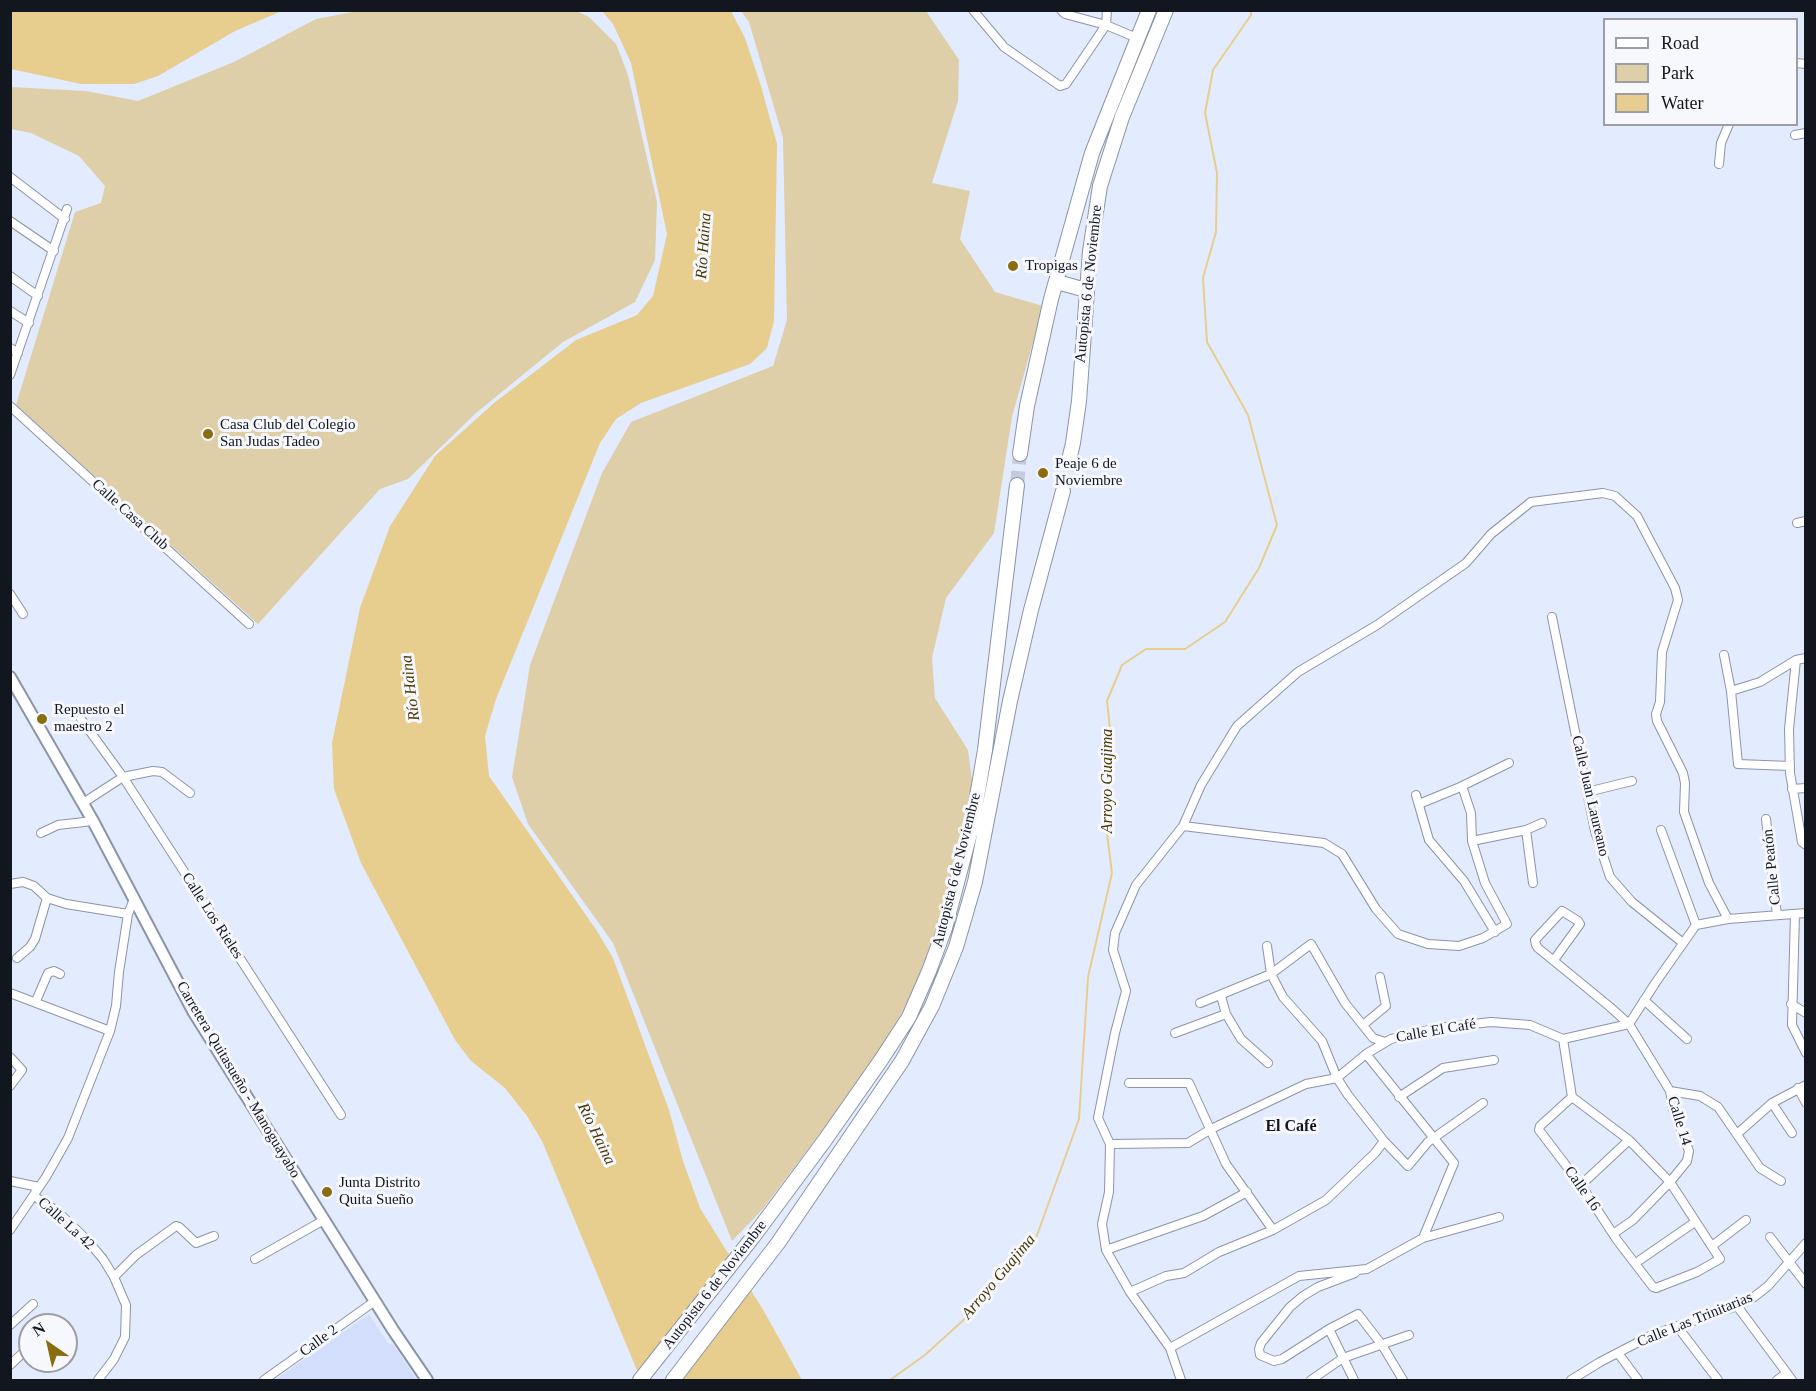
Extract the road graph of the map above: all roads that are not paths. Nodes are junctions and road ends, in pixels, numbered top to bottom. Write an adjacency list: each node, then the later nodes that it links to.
1 (973, 10): 6 (street)
2 (1061, 10): 6 (street)
3 (1107, 10): 6 (street)
4 (1149, 10): 7 (highway, Autopista 6 de Noviembre)
5 (1166, 10): 19 (highway, Autopista 6 de Noviembre)
6 (1106, 25): 7 (street)
7 (1137, 38): 18 (highway, Autopista 6 de Noviembre)
8 (1728, 126): 11 (street)
9 (1806, 133): 10 (street)
10 (1795, 135)
11 (1719, 164)
12 (10, 177): 14 (street)
13 (67, 209): 14 (street)
14 (65, 219): 16 (street)
15 (10, 221): 16 (street)
16 (54, 251): 20 (street)
17 (10, 276): 20 (street)
18 (1057, 282): 19 (highway); 27 (highway, Autopista 6 de Noviembre)
19 (1086, 290): 28 (highway, Autopista 6 de Noviembre)
20 (38, 296): 22 (street)
21 (10, 311): 22 (street)
22 (29, 323): 24 (street)
23 (10, 348): 24 (street)
24 (18, 353): 25 (street)
25 (10, 375)
26 (10, 406): 34 (street, Calle Casa Club)
27 (1020, 454)
28 (1069, 460)
29 (1017, 485): 160 (highway, Autopista 6 de Noviembre)
30 (1062, 490): 161 (highway, Autopista 6 de Noviembre)
31 (10, 594): 32 (street)
32 (23, 614)
33 (1552, 617): 48 (street, Calle Juan Laureano)
34 (249, 624)
35 (1724, 656): 39 (street)
36 (1806, 658): 37 (street)
37 (1796, 660): 39 (street); 42 (street)
38 (11, 680): 51 (street, Carretera Quitasueño - Manoguayabo)
39 (1731, 691): 42 (street)
40 (81, 719): 43 (street, Calle Los Rieles)
41 (1509, 763): 45 (street)
42 (1790, 766): 47 (street)
43 (123, 777): 49 (street); 51 (street); 110 (street, Calle Los Rieles)
44 (1632, 781): 48 (street)
45 (1462, 786): 52 (street); 60 (street)
46 (1806, 788): 47 (street)
47 (1792, 789): 61 (street)
48 (1587, 792): 73 (street, Calle Juan Laureano)
49 (190, 793)
50 (1416, 795): 52 (street)
51 (83, 803): 54 (street, Carretera Quitasueño - Manoguayabo)
52 (1419, 804): 72 (street)
53 (1767, 819): 69 (street, Calle Peatón)
54 (93, 821): 59 (street); 65 (street, Carretera Quitasueño - Manoguayabo)
55 (1542, 823): 57 (street)
56 (1183, 826): 70 (street); 72 (street); 117 (street)
57 (1526, 830): 60 (street); 62 (street)
58 (1661, 830): 71 (street)
59 (41, 833)
60 (1472, 841): 72 (street)
61 (1806, 845)
62 (1533, 883)
63 (10, 884): 64 (street)
64 (47, 898): 67 (street); 75 (street)
65 (134, 899): 67 (street); 126 (street, Carretera Quitasueño - Manoguayabo)
66 (1806, 913): 68 (street)
67 (128, 914): 90 (street)
68 (1795, 914): 69 (street); 85 (street)
69 (1777, 915): 70 (street)
70 (1728, 919): 71 (street)
71 (1696, 925): 73 (street)
72 (1495, 932)
73 (1683, 943): 82 (street)
74 (1267, 946): 78 (street)
75 (17, 958)
76 (1554, 960): 76 (street, Calle 14); 88 (street, Calle 14)
77 (60, 974): 83 (street)
78 (1271, 974): 81 (street); 89 (street); 100 (street)
79 (1380, 977): 89 (street)
80 (10, 993): 83 (street)
81 (1221, 996): 84 (street); 86 (street)
82 (1644, 1000): 88 (street); 93 (street)
83 (36, 1001): 90 (street)
84 (1200, 1003)
85 (1791, 1004): 87 (street); 95 (street)
86 (1226, 1014): 91 (street); 99 (street)
87 (1806, 1014)
88 (1629, 1024): 92 (street); 104 (street, Calle 14)
89 (1363, 1026): 94 (street)
90 (110, 1031): 122 (street)
91 (1175, 1034)
92 (1563, 1039): 94 (street, Calle El Café); 106 (street)
93 (1687, 1039)
94 (1385, 1042): 96 (street, Calle El Café)
95 (1806, 1053)
96 (1366, 1054): 100 (street, Calle El Café); 105 (street)
97 (10, 1057): 102 (street)
98 (1494, 1060): 105 (street)
99 (1268, 1063)
100 (1337, 1078): 111 (street, Calle El Café); 116 (street)
101 (1130, 1083): 111 (street)
102 (10, 1086)
103 (1802, 1086): 107 (street); 109 (street)
104 (1671, 1091): 113 (street); 120 (street, Calle 14)
105 (1399, 1097): 114 (street)
106 (1572, 1097): 115 (street); 121 (street, Calle 16)
107 (1806, 1102)
108 (1483, 1103): 114 (street)
109 (1772, 1103): 112 (street); 113 (street)
110 (341, 1115)
111 (1210, 1130): 117 (street, Calle El Café); 123 (street)
112 (1792, 1133)
113 (1737, 1134): 119 (street)
114 (1435, 1139): 116 (street); 134 (street)
115 (1629, 1140): 120 (street); 121 (street)
116 (1384, 1141): 130 (street)
117 (1110, 1144): 137 (street)
118 (10, 1181): 122 (street)
119 (1780, 1181)
120 (1670, 1182): 128 (street); 131 (street, Calle 14)
121 (1581, 1185): 131 (street, Calle 16)
122 (39, 1186): 124 (street)
123 (1247, 1192): 130 (street); 137 (street)
124 (34, 1196): 129 (street); 142 (street, Calle La 42)
125 (1499, 1217): 134 (street)
126 (324, 1220): 138 (street); 145 (street, Carretera Quitasueño - Manoguayabo)
127 (1746, 1220): 136 (street)
128 (1695, 1222): 136 (street); 139 (street)
129 (10, 1230)
130 (1273, 1230): 144 (street)
131 (1613, 1234): 136 (street, Calle 16)
132 (214, 1236): 142 (street)
133 (1770, 1237): 140 (street)
134 (1423, 1238): 141 (street)
135 (1806, 1243): 140 (street, Calle Las Trinitarias)
136 (1712, 1246)
137 (1106, 1250): 144 (street)
138 (255, 1259)
139 (1640, 1260)
140 (1790, 1262): 143 (street); 147 (street, Calle Las Trinitarias)
141 (1367, 1269): 150 (street); 153 (street)
142 (114, 1277): 157 (street, Calle La 42)
143 (1806, 1284)
144 (1130, 1292): 153 (street)
145 (375, 1301): 158 (street, Calle 2); 159 (street, Carretera Quitasueño - Manoguayabo)
146 (33, 1304): 148 (street)
147 (1737, 1306): 149 (street, Calle Las Trinitarias); 156 (street)
148 (10, 1325)
149 (1677, 1326): 154 (street, Calle Las Trinitarias); 168 (street)
150 (1329, 1329): 152 (street); 155 (street)
151 (1409, 1335): 152 (street)
152 (1382, 1345): 155 (street); 165 (street)
153 (1170, 1348): 162 (street)
154 (1618, 1353): 166 (street, Calle Las Trinitarias); 167 (street)
155 (1343, 1358): 163 (street); 164 (street)
156 (1787, 1373): 169 (street); 170 (street)
157 (98, 1380)
158 (264, 1380)
159 (427, 1380)
160 (640, 1380)
161 (673, 1380)
162 (1181, 1380)
163 (1311, 1380)
164 (1354, 1380)
165 (1403, 1380)
166 (1571, 1380)
167 (1638, 1380)
168 (1718, 1380)
169 (1777, 1380)
170 (1792, 1380)

